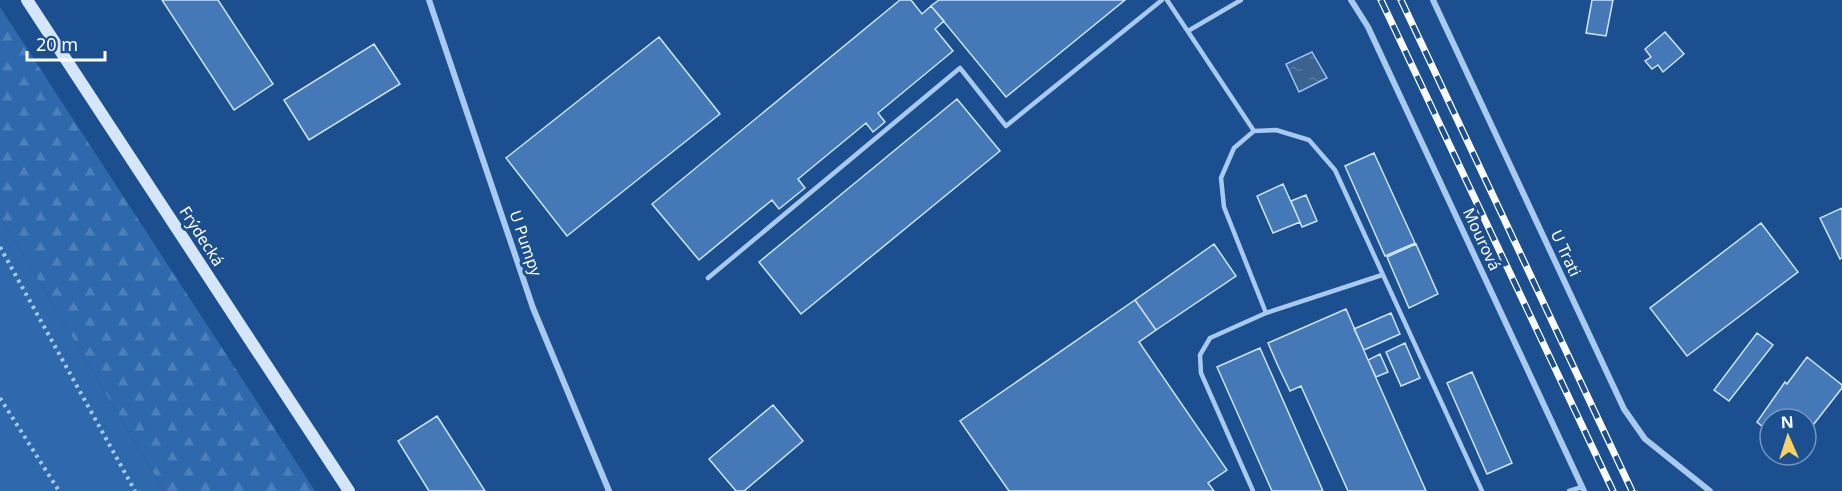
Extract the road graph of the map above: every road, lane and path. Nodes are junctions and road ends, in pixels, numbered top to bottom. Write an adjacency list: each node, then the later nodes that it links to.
1 (27, 0): 18 (main road, Frýdecká)
2 (429, 0): 19 (street, U Pumpy)
3 (1162, 0): 12 (lane)
4 (1167, 0): 8 (lane)
5 (1241, 0): 8 (lane)
6 (1351, 0): 15 (street, Mourová)
7 (1433, 0): 23 (street, U Trati)
8 (1188, 31): 9 (lane)
9 (1254, 131): 11 (lane); 13 (lane)
10 (0, 247): 17 (path)
11 (1382, 275): 13 (lane); 21 (lane)
12 (708, 278)
13 (1266, 313): 20 (lane)
14 (0, 398): 16 (path)
15 (1583, 489): 22 (lane)
16 (59, 491)
17 (135, 491)
18 (349, 491)
19 (609, 491)
20 (1253, 491)
21 (1482, 491)
22 (1569, 491)
23 (1710, 491)

